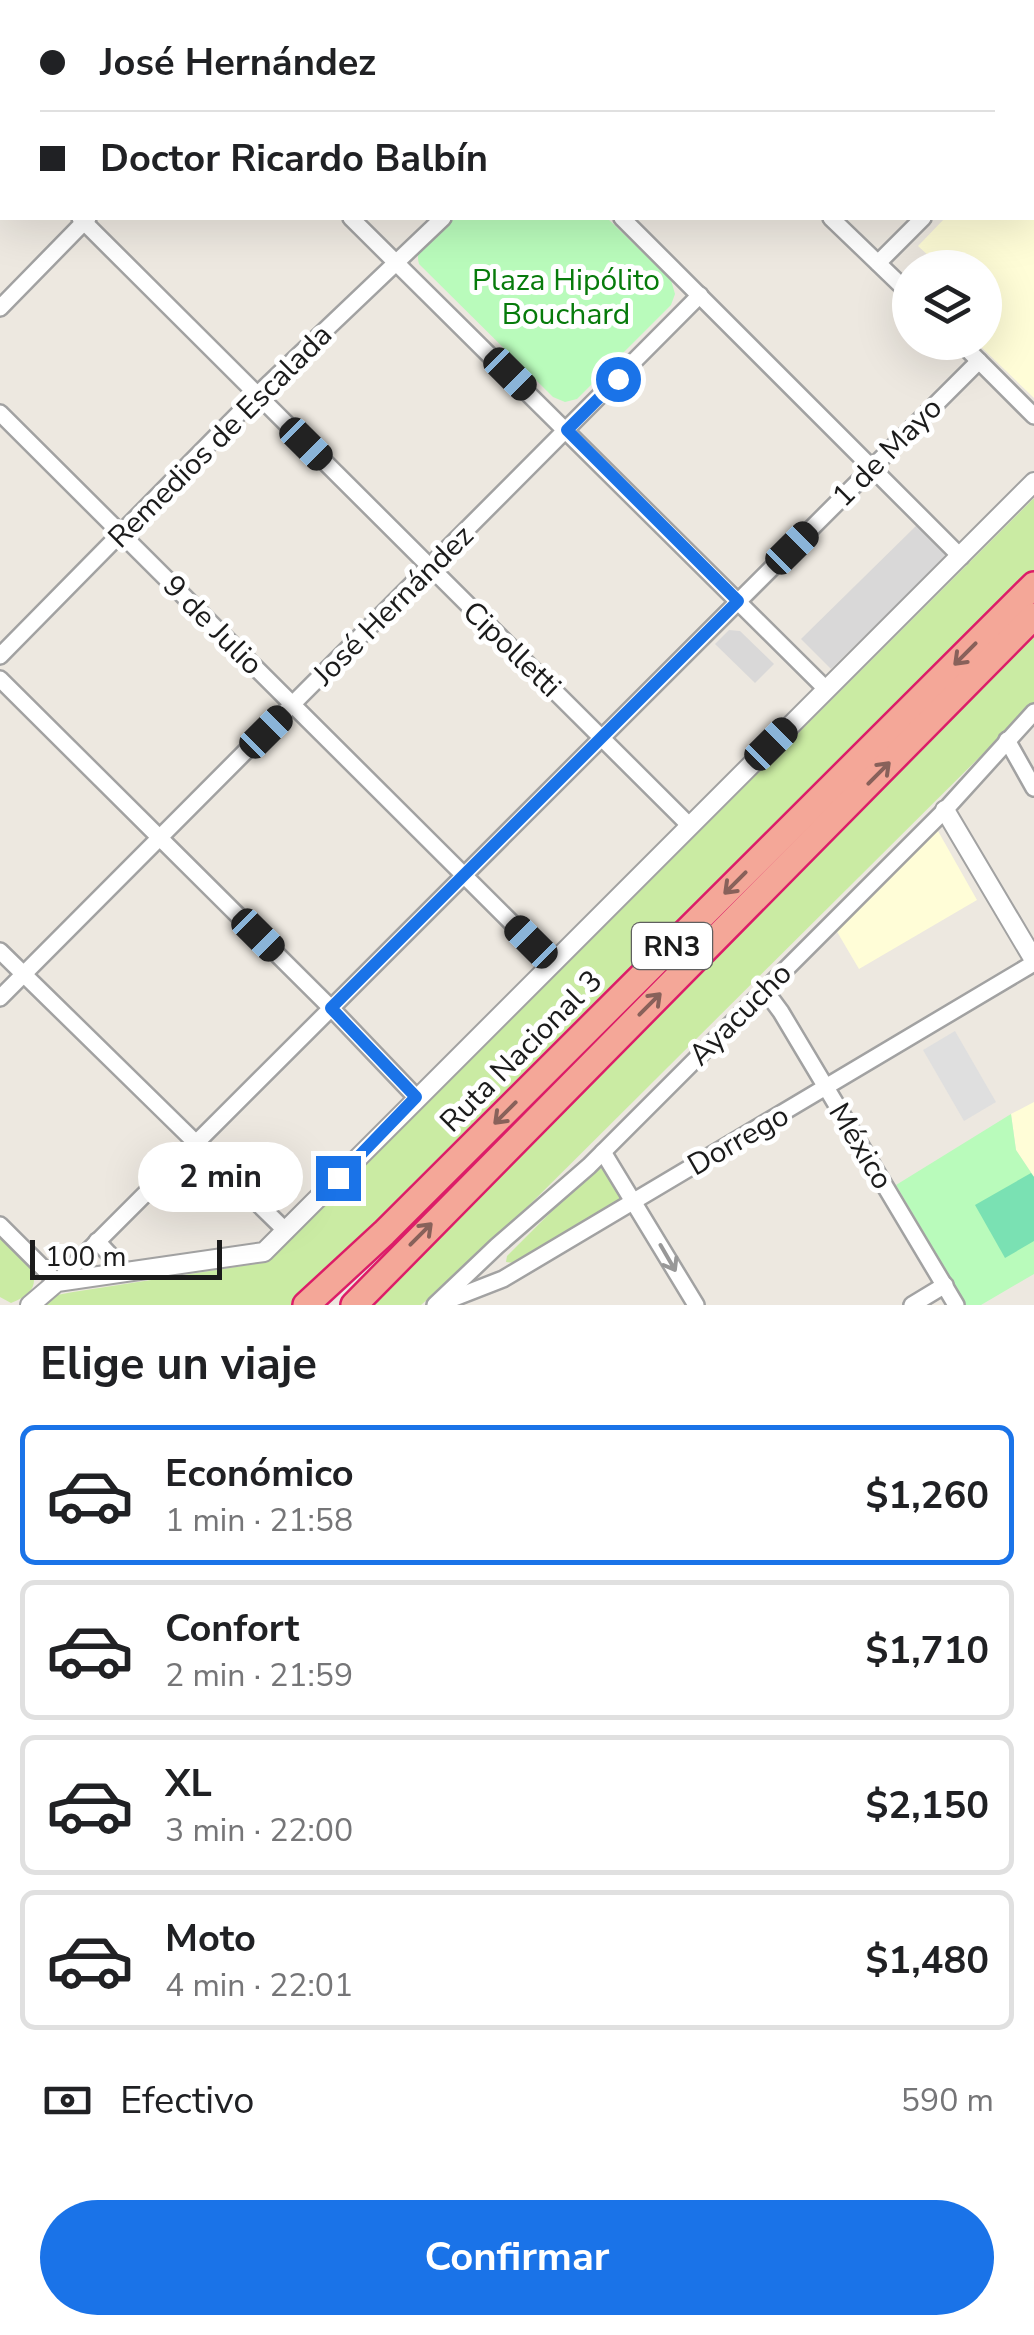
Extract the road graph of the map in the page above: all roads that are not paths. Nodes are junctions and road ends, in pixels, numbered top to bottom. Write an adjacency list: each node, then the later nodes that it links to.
1 (83, 220): 12 (street)
2 (85, 220): 14 (street, Cipolletti)
3 (353, 220): 8 (street)
4 (441, 220): 8 (street, Remedios de Escalada)
5 (624, 220): 11 (street)
6 (834, 220): 9 (street)
7 (921, 220): 9 (street)
8 (397, 263): 14 (street, Remedios de Escalada); 17 (street)
9 (878, 264): 10 (street)
10 (892, 277)
11 (700, 295): 17 (street, José Hernández); 18 (street)
12 (0, 308)
13 (978, 360): 16 (street); 18 (street, 1 de Mayo)
14 (257, 395): 20 (street, Remedios de Escalada); 22 (street, Cipolletti)
15 (0, 413): 20 (street, 9 de Julio)
16 (1034, 416)
17 (567, 430): 22 (street, José Hernández); 24 (street)
18 (872, 468): 21 (street); 24 (street, 1 de Mayo)
19 (1034, 482): 21 (street)
20 (121, 534): 26 (street, Remedios de Escalada); 29 (street, 9 de Julio)
21 (962, 557): 28 (street)
22 (430, 568): 29 (street, José Hernández); 31 (street, Cipolletti)
23 (1034, 585): 57 (highway, Ruta Nacional 3 / RN3, one-way to 57)
24 (738, 601): 28 (street); 31 (street, 1 de Mayo)
25 (1034, 616): 58 (highway, Ruta Nacional 3 / RN3, one-way to 25)
26 (0, 656)
27 (0, 679): 36 (street)
28 (826, 690): 35 (street)
29 (293, 705): 36 (street, José Hernández); 37 (street, 9 de Julio)
30 (1034, 712): 32 (street, Ayacucho)
31 (602, 737): 35 (street, Cipolletti); 37 (street, 1 de Mayo)
32 (1006, 740): 33 (street); 34 (street, Ayacucho)
33 (1034, 788)
34 (945, 810): 39 (street); 42 (street, Ayacucho)
35 (689, 826): 40 (street)
36 (160, 838): 41 (street, José Hernández); 44 (street)
37 (464, 875): 40 (street, 9 de Julio); 44 (street, 1 de Mayo)
38 (0, 951): 41 (street)
39 (1034, 962): 45 (street, Dorrego)
40 (553, 964): 46 (street)
41 (24, 975): 43 (street, José Hernández); 47 (street)
42 (764, 989): 45 (street, México); 48 (street, Ayacucho)
43 (0, 998)
44 (331, 1008): 46 (street); 47 (street, 1 de Mayo)
45 (826, 1088): 49 (street, Dorrego); 55 (street, México)
46 (416, 1097): 51 (street)
47 (196, 1143): 51 (street); 52 (street, 1 de Mayo)
48 (603, 1152): 49 (street); 59 (street, Ayacucho)
49 (635, 1200): 59 (street, Dorrego); 60 (street, one-way to 60)
50 (0, 1225): 54 (street)
51 (286, 1231): 53 (street)
52 (97, 1241): 53 (street); 54 (street, 1 de Mayo)
53 (126, 1272): 54 (street)
54 (56, 1282): 56 (street, 1 de Mayo)
55 (945, 1286): 61 (street); 62 (street, México)
56 (30, 1305)
57 (306, 1305)
58 (354, 1305)
59 (436, 1305)
60 (696, 1305)
61 (912, 1305)
62 (956, 1305)

